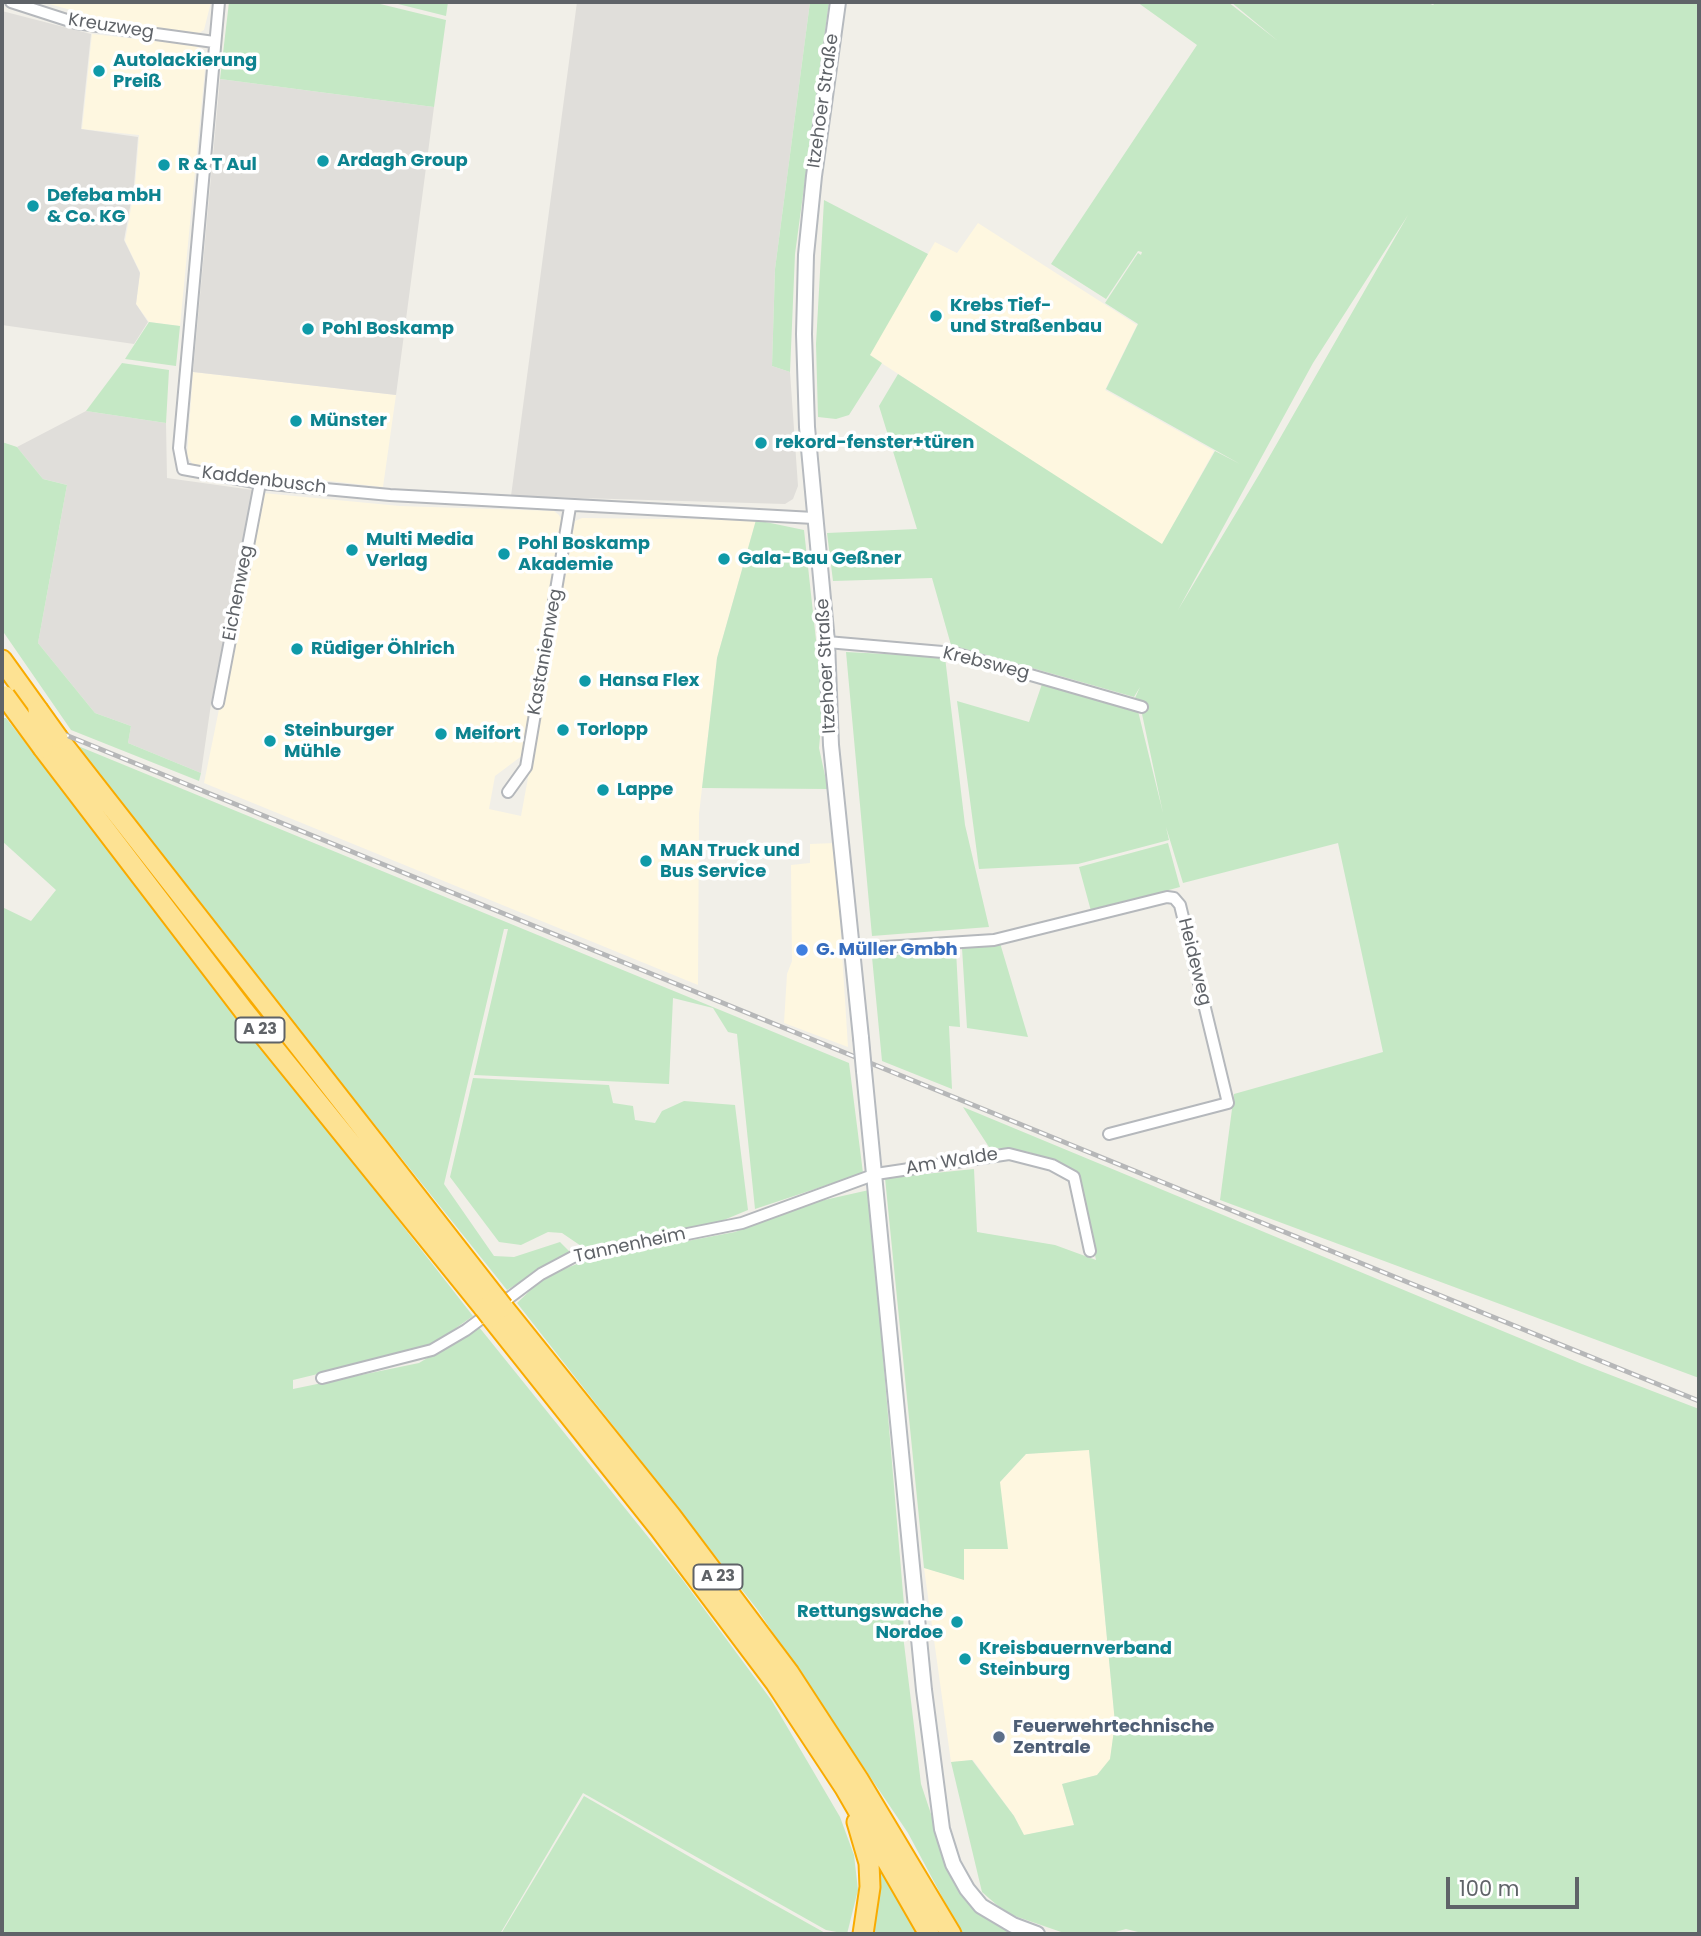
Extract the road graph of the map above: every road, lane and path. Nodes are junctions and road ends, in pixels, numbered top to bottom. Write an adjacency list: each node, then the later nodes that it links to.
1 (11, 2): 4 (street, Kreuzweg)
2 (219, 2): 4 (street, Kaddenbusch)
3 (838, 2): 7 (main road, Itzehoer Straße)
4 (214, 42): 5 (street, Kaddenbusch)
5 (260, 483): 6 (street, Kaddenbusch); 11 (street, Eichenweg)
6 (570, 507): 7 (street, Kaddenbusch); 14 (street, Kastanienweg)
7 (814, 517): 8 (main road, Itzehoer Straße)
8 (827, 642): 12 (street, Krebsweg); 15 (main road, Itzehoer Straße)
9 (2, 660): 13 (highway, A 23, bridge)
10 (3, 694): 13 (highway, A 23, bridge)
11 (218, 703)
12 (1142, 708)
13 (50, 743): 19 (highway, A 23)
14 (508, 792)
15 (853, 949): 16 (street, Heideweg); 17 (main road, Itzehoer Straße, bridge)
16 (1109, 1134)
17 (876, 1174): 18 (street, Am Walde); 20 (street, Tannenheim); 25 (main road, Itzehoer Straße)
18 (1090, 1251)
19 (493, 1307): 21 (highway, A 23); 24 (highway, A 23)
20 (321, 1378)
21 (845, 1788): 22 (highway); 23 (highway, A 23)
22 (863, 1934)
23 (929, 1934)
24 (951, 1934)
25 (1038, 1934)

